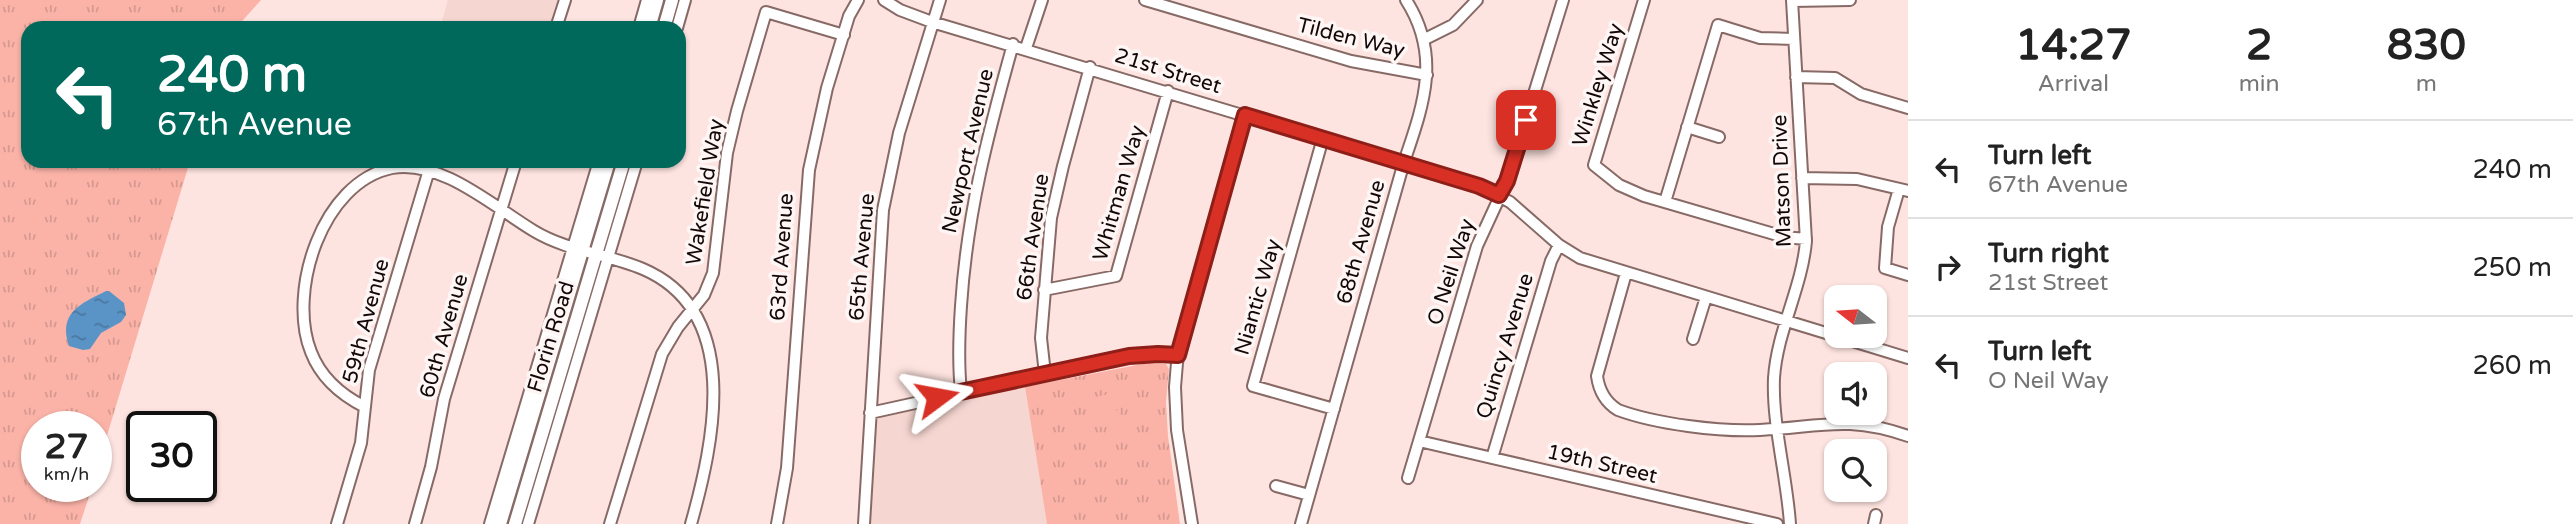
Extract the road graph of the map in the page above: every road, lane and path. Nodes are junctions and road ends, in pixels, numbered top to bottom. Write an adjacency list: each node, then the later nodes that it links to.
1 (565, 0): 17 (street)
2 (647, 0): 18 (street)
3 (657, 0): 19 (main road)
4 (672, 0): 20 (main road)
5 (685, 0): 21 (street)
6 (858, 0): 23 (street, 63rd Avenue)
7 (884, 0): 22 (street, 21st Street)
8 (940, 0): 22 (street, 65th Avenue)
9 (1042, 0): 27 (street)
10 (1145, 0): 29 (street, Tilden Way)
11 (1406, 0): 25 (street, 68th Avenue)
12 (1477, 0): 25 (street)
13 (1563, 0): 48 (street, O Neil Way)
14 (1644, 0): 49 (street, Winkley Way)
15 (1850, 0): 16 (street)
16 (1792, 1): 24 (street, Matson Drive)
17 (558, 21)
18 (641, 21)
19 (651, 21)
20 (666, 21)
21 (679, 21)
22 (932, 22): 26 (street, 21st Street); 68 (street, 65th Avenue)
23 (844, 35): 59 (street, Wakefield Way); 84 (street, 63rd Avenue)
24 (1794, 39): 30 (street, Matson Drive); 34 (street)
25 (1423, 40): 29 (street, 68th Avenue)
26 (1013, 44): 27 (street, 21st Street); 65 (street, Newport Avenue)
27 (1026, 48): 28 (street, 21st Street)
28 (1090, 68): 31 (street, 21st Street); 57 (street, 66th Avenue)
29 (1427, 75): 37 (street, 68th Avenue)
30 (1796, 77): 32 (street); 46 (street, Matson Drive)
31 (1168, 91): 33 (street, 21st Street); 57 (street, Whitman Way)
32 (1908, 108)
33 (1245, 115): 36 (street, 21st Street); 62 (street)
34 (1687, 127): 35 (street); 49 (street)
35 (1719, 137)
36 (1323, 138): 37 (street, 21st Street); 67 (street, Niantic Way)
37 (1404, 162): 48 (street, 21st Street); 67 (street, 68th Avenue)
38 (400, 168): 66 (street)
39 (416, 168): 45 (street)
40 (514, 168): 50 (street, 60th Avenue)
41 (597, 168): 53 (street, Florin Road)
42 (607, 168): 53 (main road, Florin Road)
43 (622, 168): 54 (main road, Florin Road)
44 (634, 168): 54 (street, Florin Road)
45 (429, 170): 50 (street); 66 (street, 59th Avenue)
46 (1802, 178): 47 (street); 51 (street, Matson Drive)
47 (1904, 190): 56 (street)
48 (1499, 195): 52 (street, 21st Street); 71 (street, O Neil Way)
49 (1665, 202): 51 (street, Winkley Way)
50 (501, 210): 53 (street); 77 (street, 60th Avenue)
51 (1806, 239): 60 (street, Matson Drive)
52 (1559, 246): 55 (street, 21st Street); 72 (street, Quincy Avenue)
53 (578, 249): 54 (street); 78 (street, Florin Road); 79 (main road, Florin Road)
54 (602, 257): 59 (street); 80 (main road, Florin Road); 81 (street, Florin Road)
55 (1626, 273): 58 (street, 21st Street); 69 (street)
56 (1908, 275)
57 (1044, 290): 64 (street, 66th Avenue)
58 (1706, 297): 60 (street, 21st Street); 61 (street)
59 (694, 309): 82 (street, Wakefield Way); 83 (street)
60 (1787, 321): 63 (street, 21st Street); 69 (street, Matson Drive)
61 (1693, 339)
62 (1178, 355): 64 (street); 86 (street)
63 (1908, 358)
64 (1045, 374): 65 (street)
65 (961, 392): 68 (street)
66 (365, 407): 76 (street, 59th Avenue)
67 (1334, 410): 75 (street, 68th Avenue)
68 (870, 413): 85 (street, 65th Avenue)
69 (1779, 429): 70 (street); 89 (street, Matson Drive)
70 (1908, 436)
71 (1419, 441): 72 (street, 19th Street); 73 (street, O Neil Way)
72 (1492, 458): 88 (street, 19th Street)
73 (1408, 478)
74 (1276, 486): 75 (street)
75 (1309, 495): 87 (street, 68th Avenue)
76 (337, 524)
77 (415, 524)
78 (490, 524)
79 (500, 524)
80 (515, 524)
81 (528, 524)
82 (610, 524)
83 (691, 524)
84 (777, 524)
85 (864, 524)
86 (1192, 524)
87 (1301, 524)
88 (1777, 524)
89 (1790, 524)

